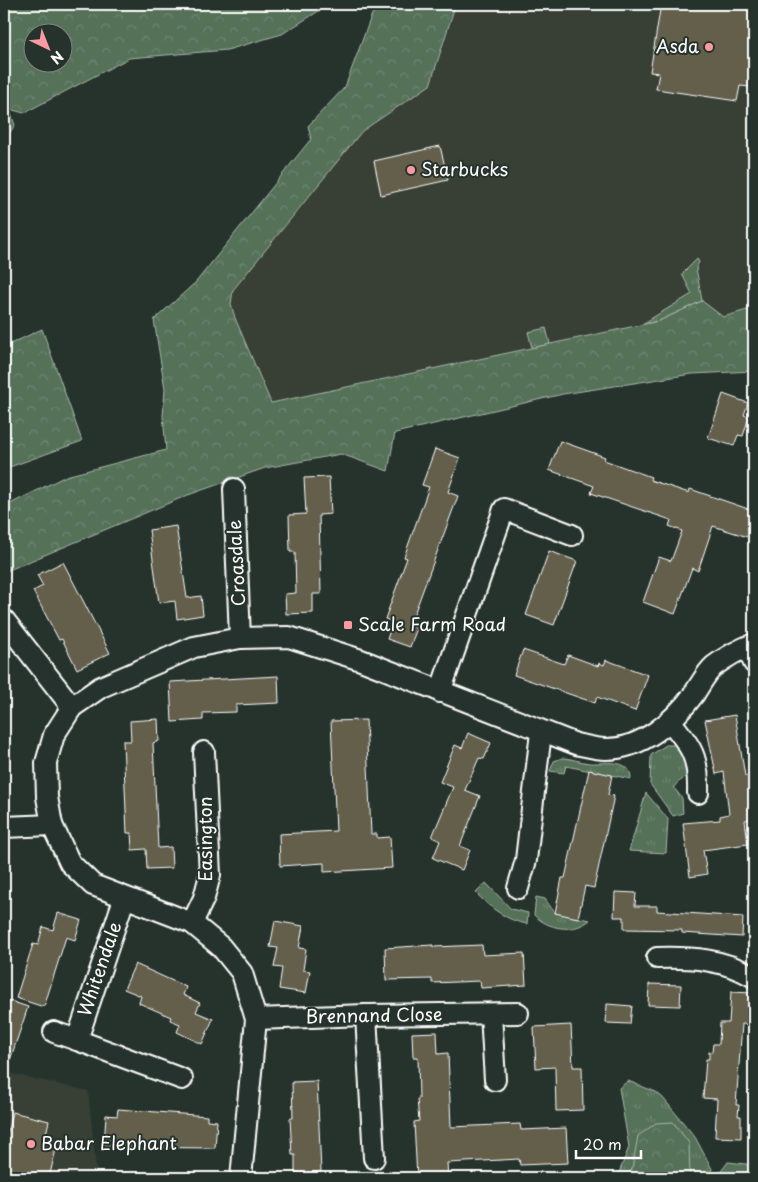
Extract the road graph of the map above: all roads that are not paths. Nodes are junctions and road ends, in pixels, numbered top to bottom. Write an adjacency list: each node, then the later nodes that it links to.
1 (234, 489): 4 (street, Croasdale)
2 (572, 535): 6 (street)
3 (4, 620): 7 (street)
4 (240, 638): 6 (street); 7 (street)
5 (752, 651): 8 (street)
6 (440, 692): 9 (street)
7 (72, 707): 12 (street)
8 (670, 721): 9 (street); 11 (street)
9 (541, 732): 14 (street)
10 (204, 752): 16 (street, Easington)
11 (698, 793)
12 (52, 825): 13 (street); 15 (street)
13 (4, 827)
14 (518, 888)
15 (124, 898): 16 (street); 24 (street, Whitendale)
16 (192, 923): 22 (street)
17 (657, 958): 18 (street)
18 (754, 977)
19 (518, 1013): 20 (street, Brennand Close)
20 (491, 1014): 21 (street, Brennand Close); 26 (street)
21 (366, 1015): 22 (street, Brennand Close); 27 (street)
22 (256, 1019): 28 (street)
23 (54, 1032): 24 (street, Whitendale)
24 (77, 1040): 25 (street, Whitendale)
25 (182, 1079)
26 (495, 1080)
27 (374, 1158)
28 (241, 1178)

